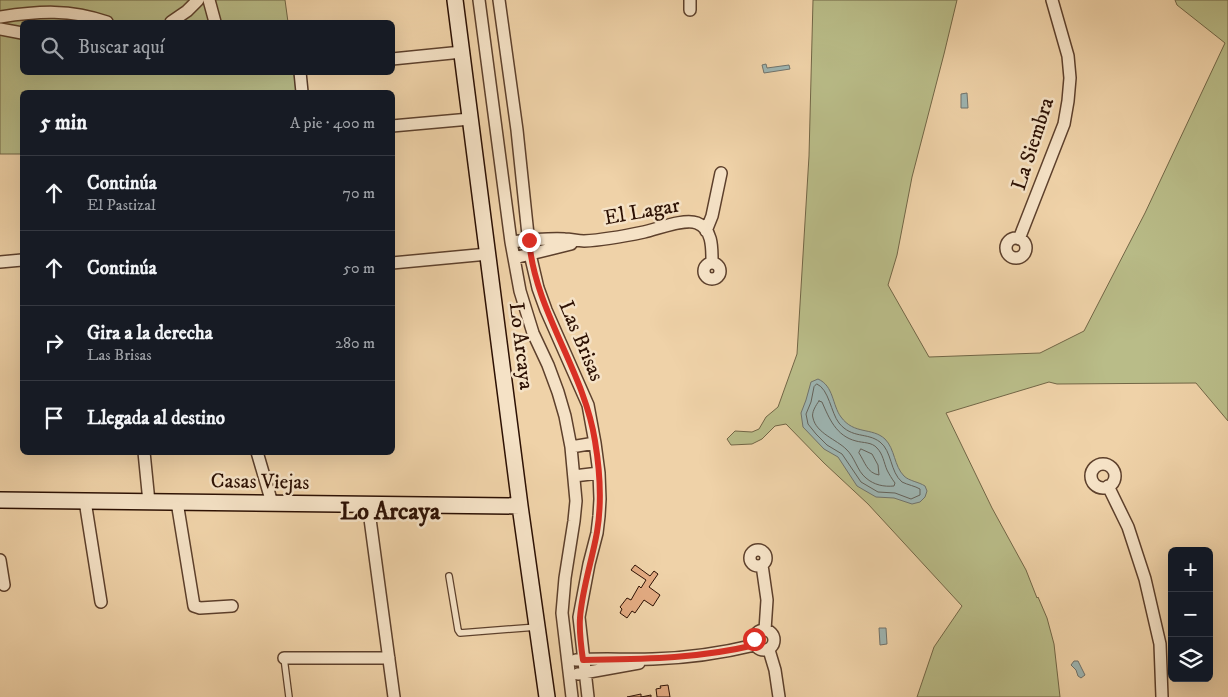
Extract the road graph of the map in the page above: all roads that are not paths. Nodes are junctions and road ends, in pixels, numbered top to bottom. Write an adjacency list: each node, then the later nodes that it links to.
1 (43, 0): 8 (street)
2 (198, 0): 11 (street)
3 (209, 0): 12 (street)
4 (455, 0): 15 (street, Lo Arcaya)
5 (479, 0): 26 (street, Las Brisas)
6 (499, 0): 24 (street, Las Brisas)
7 (1052, 0): 23 (street, La Siembra)
8 (44, 12): 9 (street); 10 (street)
9 (0, 17)
10 (100, 20)
11 (174, 20)
12 (214, 20)
13 (0, 29): 14 (street)
14 (20, 33)
15 (462, 52): 16 (street); 19 (street, Lo Arcaya)
16 (395, 59)
17 (300, 75): 18 (street)
18 (302, 90)
19 (470, 119): 20 (street); 27 (street, Lo Arcaya)
20 (395, 126)
21 (721, 173): 22 (street, El Lagar)
22 (706, 231): 25 (street, El Lagar); 33 (street, El Lagar)
23 (1019, 239)
24 (529, 240): 25 (street); 26 (street); 28 (street, Las Brisas)
25 (582, 241): 28 (street)
26 (511, 242): 29 (street, Las Brisas)
27 (488, 254): 32 (street); 47 (street, Lo Arcaya)
28 (530, 254): 29 (street); 34 (street, Las Brisas)
29 (514, 258): 35 (street, Las Brisas)
30 (20, 260): 31 (street)
31 (0, 262)
32 (395, 263)
33 (712, 263)
34 (595, 443): 35 (street); 38 (street, Las Brisas)
35 (571, 447): 39 (street, Las Brisas)
36 (144, 455): 43 (street)
37 (259, 455): 45 (street)
38 (599, 473): 39 (street); 61 (street, Las Brisas)
39 (574, 476): 62 (street, Las Brisas)
40 (1108, 486): 71 (street)
41 (0, 500): 42 (street, Casas Viejas)
42 (85, 501): 43 (street, Casas Viejas); 52 (street)
43 (150, 502): 44 (street, Casas Viejas)
44 (177, 502): 45 (street, Casas Viejas); 53 (street)
45 (272, 503): 46 (street, Casas Viejas)
46 (368, 504): 47 (street, Casas Viejas); 59 (street)
47 (520, 506): 54 (street, Lo Arcaya)
48 (0, 560): 51 (street)
49 (762, 565): 55 (street)
50 (449, 576): 54 (lane)
51 (4, 585)
52 (101, 602)
53 (232, 606)
54 (538, 627): 67 (street, Lo Arcaya)
55 (766, 630): 56 (street); 57 (street)
56 (755, 645): 57 (street); 60 (street)
57 (768, 650): 70 (street)
58 (284, 658): 59 (street); 65 (lane)
59 (389, 658): 66 (street)
60 (652, 659): 61 (street); 63 (street)
61 (583, 660): 62 (street); 63 (street, Las Brisas)
62 (567, 661): 64 (street, Las Brisas)
63 (584, 674): 64 (street); 69 (street, Las Brisas)
64 (569, 675): 68 (street, Las Brisas)
65 (289, 697)
66 (394, 697)
67 (546, 697)
68 (572, 697)
69 (588, 697)
70 (779, 697)
71 (1162, 697)

